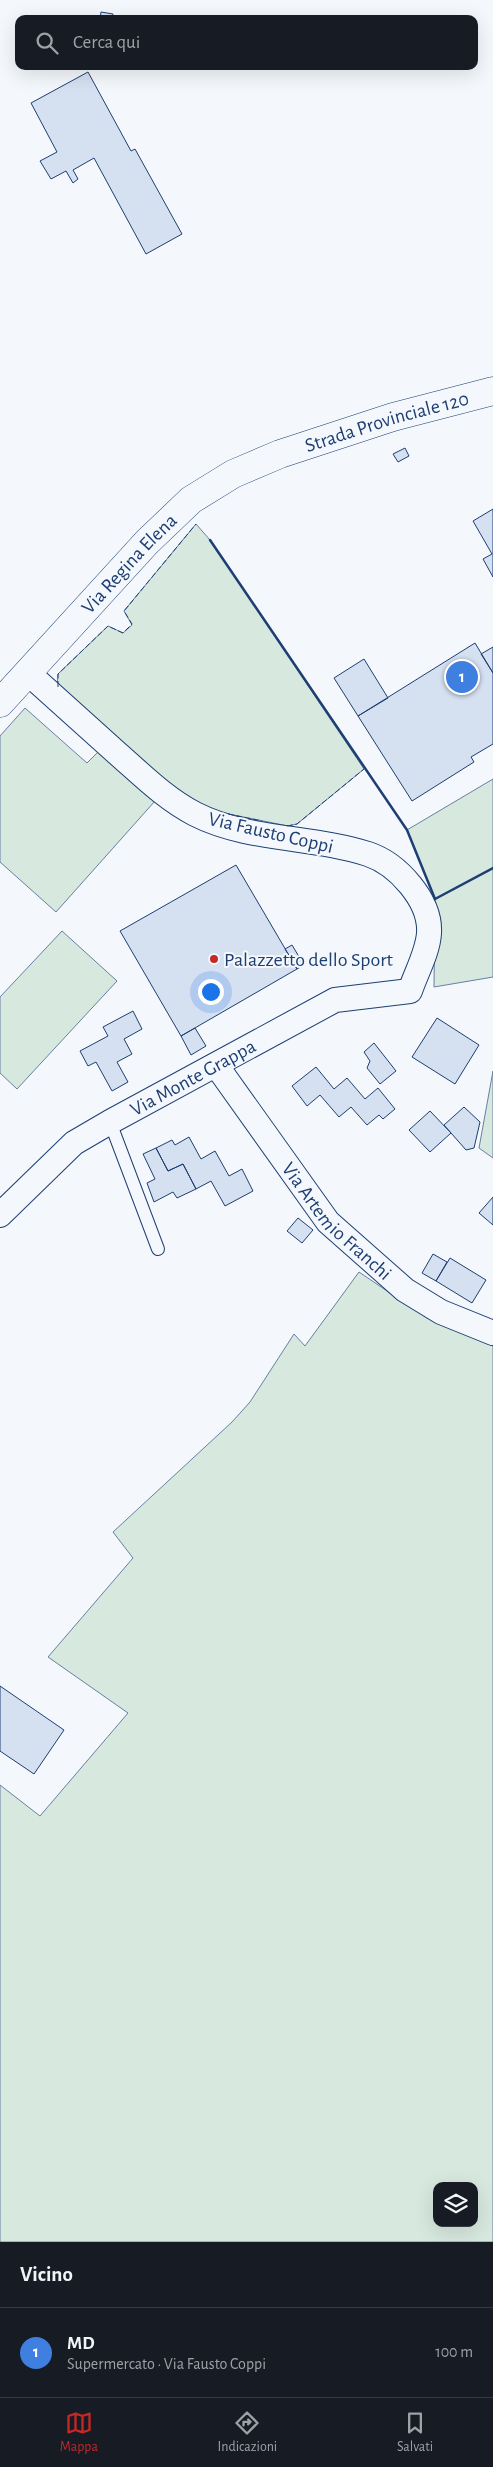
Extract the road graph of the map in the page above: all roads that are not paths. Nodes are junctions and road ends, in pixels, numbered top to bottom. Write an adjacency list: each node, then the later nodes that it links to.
1 (493, 391): 2 (street, Strada Provinciale 120)
2 (280, 454): 3 (street, Via Regina Elena)
3 (28, 673): 4 (street, Via Regina Elena); 5 (street, Via Fausto Coppi)
4 (0, 702)
5 (410, 991): 6 (street, Via Monte Grappa)
6 (216, 1065): 7 (street, Via Monte Grappa); 10 (street, Via Artemio Franchi)
7 (110, 1122): 8 (street, Via Monte Grappa); 9 (lane)
8 (0, 1215)
9 (158, 1249)
10 (493, 1333)

